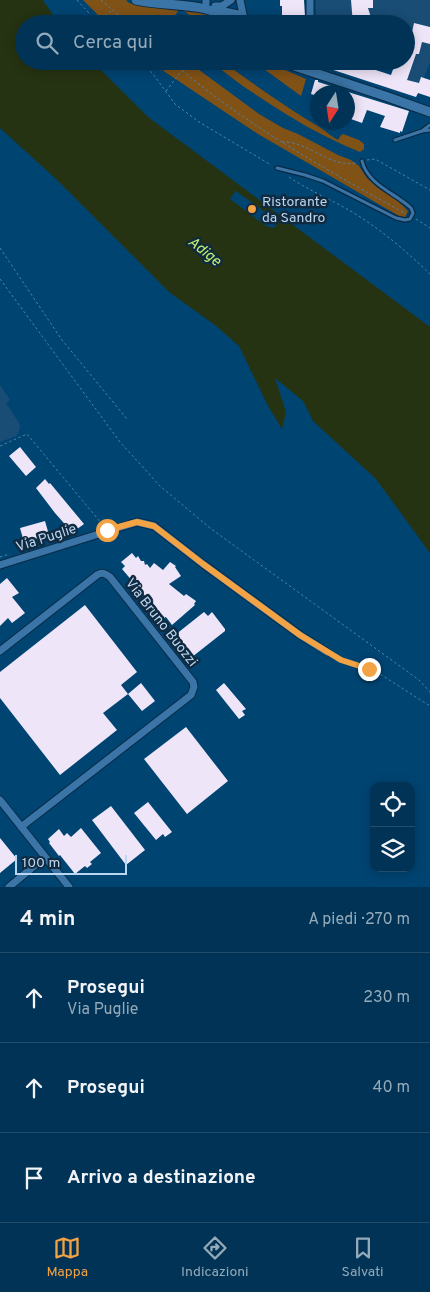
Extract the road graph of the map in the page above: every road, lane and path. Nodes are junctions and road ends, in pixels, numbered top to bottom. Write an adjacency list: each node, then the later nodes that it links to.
1 (77, 0): 10 (path)
2 (101, 0): 8 (path)
3 (136, 0): 7 (street)
4 (231, 0): 7 (street)
5 (240, 0): 14 (street)
6 (310, 0): 15 (street)
7 (209, 3): 9 (street)
8 (112, 10): 11 (path); 12 (path)
9 (224, 11): 13 (street); 14 (street)
10 (91, 15)
11 (107, 15)
12 (118, 15)
13 (228, 15)
14 (243, 15)
15 (310, 15)
16 (149, 70): 20 (path)
17 (182, 70): 21 (path); 31 (path)
18 (304, 70): 19 (street)
19 (310, 72): 22 (street)
20 (153, 74)
21 (166, 92)
22 (388, 97): 23 (street); 24 (street)
23 (430, 106)
24 (430, 112)
25 (430, 125): 27 (lane)
26 (430, 130): 27 (lane)
27 (422, 131): 28 (lane)
28 (395, 140)
29 (362, 161): 30 (lane)
30 (277, 168)
31 (408, 215)
32 (415, 219): 33 (path)
33 (430, 228)
34 (0, 248): 36 (path)
35 (0, 279): 42 (path)
36 (127, 419)
37 (0, 446): 38 (path)
38 (107, 530): 39 (street, Via Puglie); 41 (street, Via Puglie)
39 (0, 565)
40 (0, 651): 45 (street, Via Bruno Buozzi)
41 (327, 652): 43 (path)
42 (430, 692)
43 (430, 706)
44 (0, 800): 45 (street)
45 (21, 827): 46 (street)
46 (46, 857): 47 (street); 48 (street)
47 (8, 887)
48 (69, 887)

